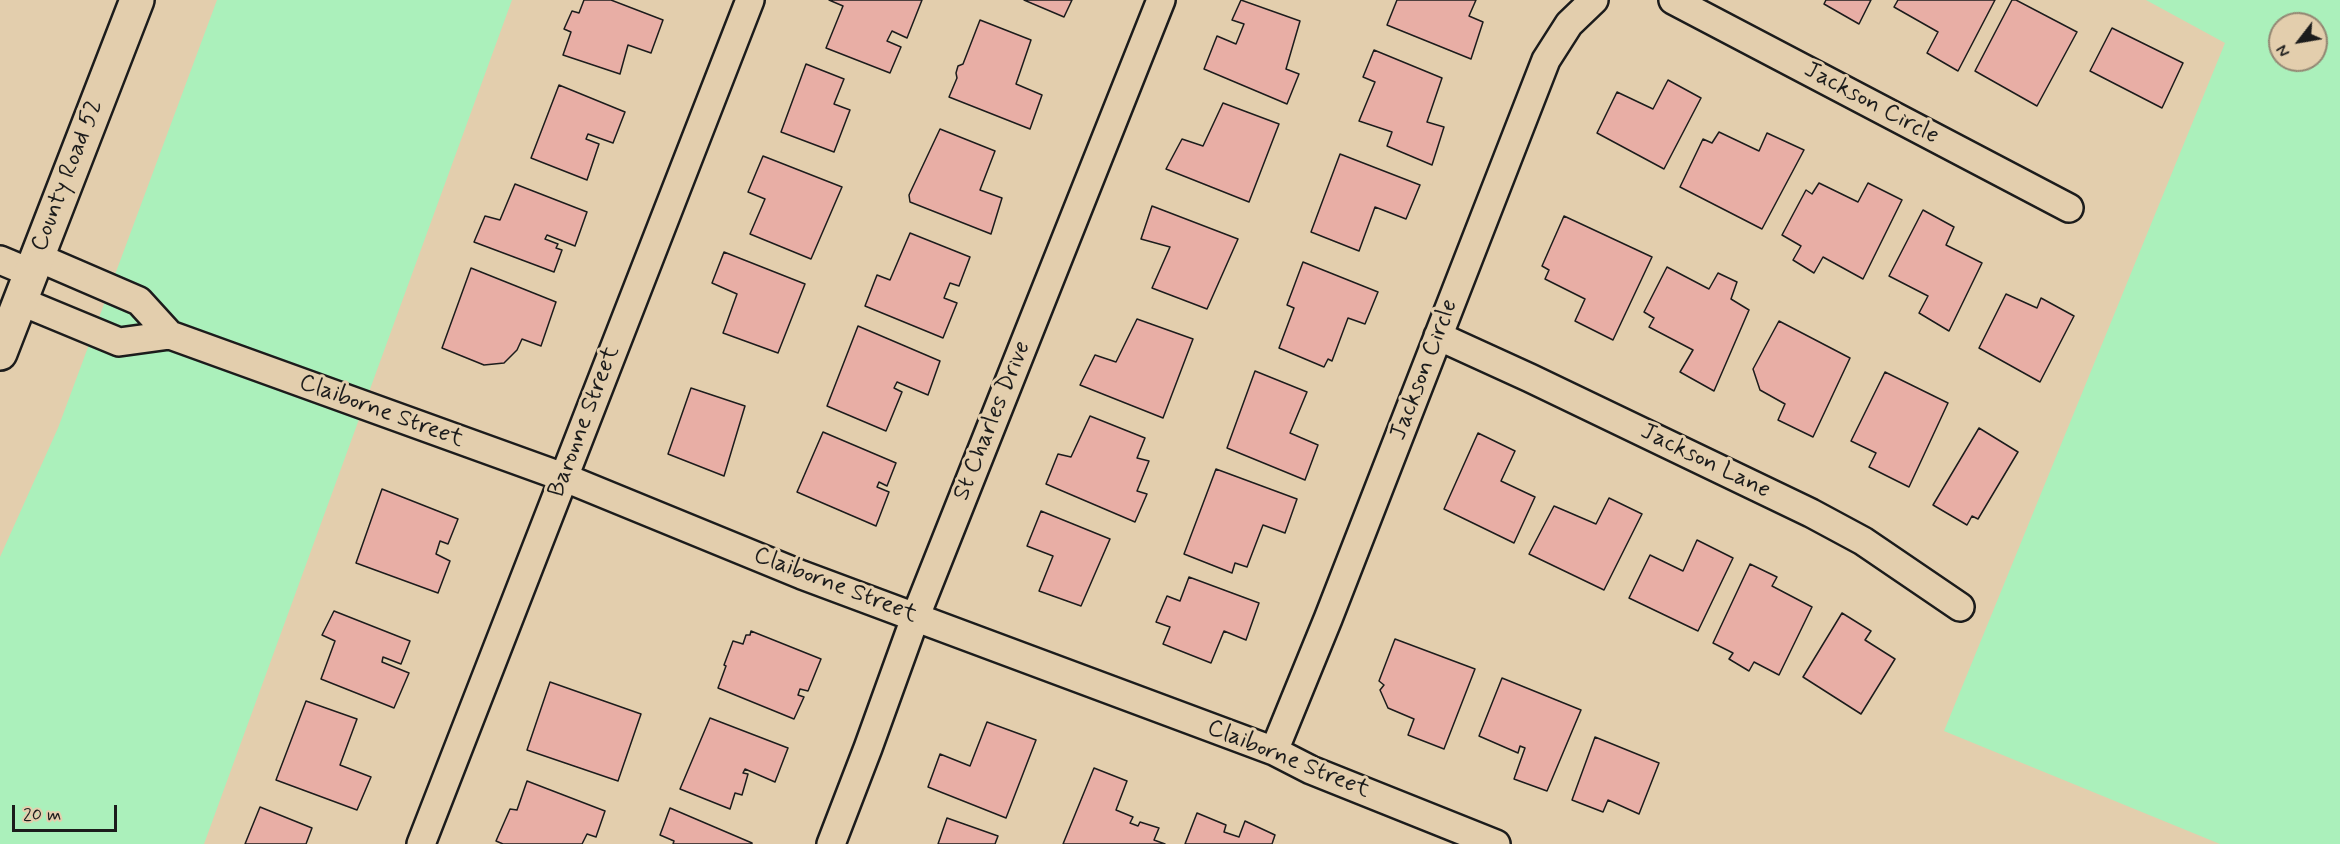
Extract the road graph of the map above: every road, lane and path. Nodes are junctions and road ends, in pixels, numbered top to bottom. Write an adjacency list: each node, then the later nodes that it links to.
1 (137, 0): 8 (main road, County Road 52)
2 (750, 0): 12 (street, Baronne Street)
3 (1161, 0): 14 (street, St Charles Drive)
4 (1594, 0): 10 (street, Jackson Circle)
5 (1673, 0): 6 (street, Jackson Circle)
6 (2069, 208)
7 (0, 260): 8 (street)
8 (29, 277): 9 (street, Claiborne Street); 9 (street, Claiborne Street); 11 (main road, County Road 52)
9 (170, 335): 12 (street, Claiborne Street)
10 (1438, 336): 13 (street, Jackson Lane); 15 (street, Jackson Circle)
11 (0, 353)
12 (563, 477): 14 (street, Claiborne Street); 16 (street, Baronne Street)
13 (1960, 606)
14 (915, 618): 15 (street, Claiborne Street); 17 (street, St Charles Drive)
15 (1274, 752): 18 (street, Claiborne Street)
16 (421, 844)
17 (831, 844)
18 (1496, 844)

